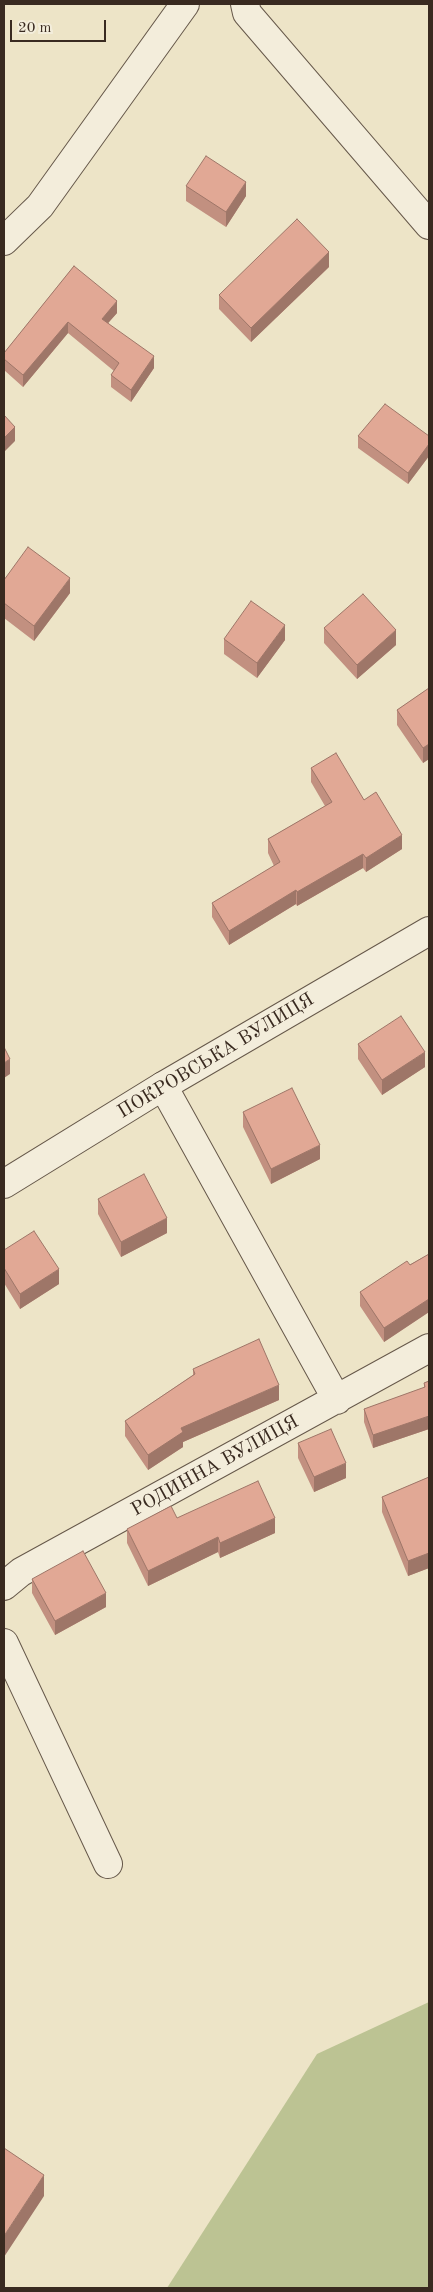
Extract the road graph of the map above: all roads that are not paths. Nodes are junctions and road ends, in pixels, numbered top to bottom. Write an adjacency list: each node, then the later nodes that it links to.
1 (185, 4): 4 (street)
2 (245, 4): 3 (street)
3 (429, 225)
4 (4, 241)
5 (429, 931): 6 (street, ПОКРОВСЬКА ВУЛИЦЯ)
6 (163, 1086): 7 (street, ПОКРОВСЬКА ВУЛИЦЯ); 9 (street)
7 (4, 1184)
8 (429, 1348): 9 (street, РОДИННА ВУЛИЦЯ)
9 (337, 1400): 10 (street, РОДИННА ВУЛИЦЯ)
10 (4, 1586)
11 (4, 1643): 12 (street)
12 (108, 1864)

